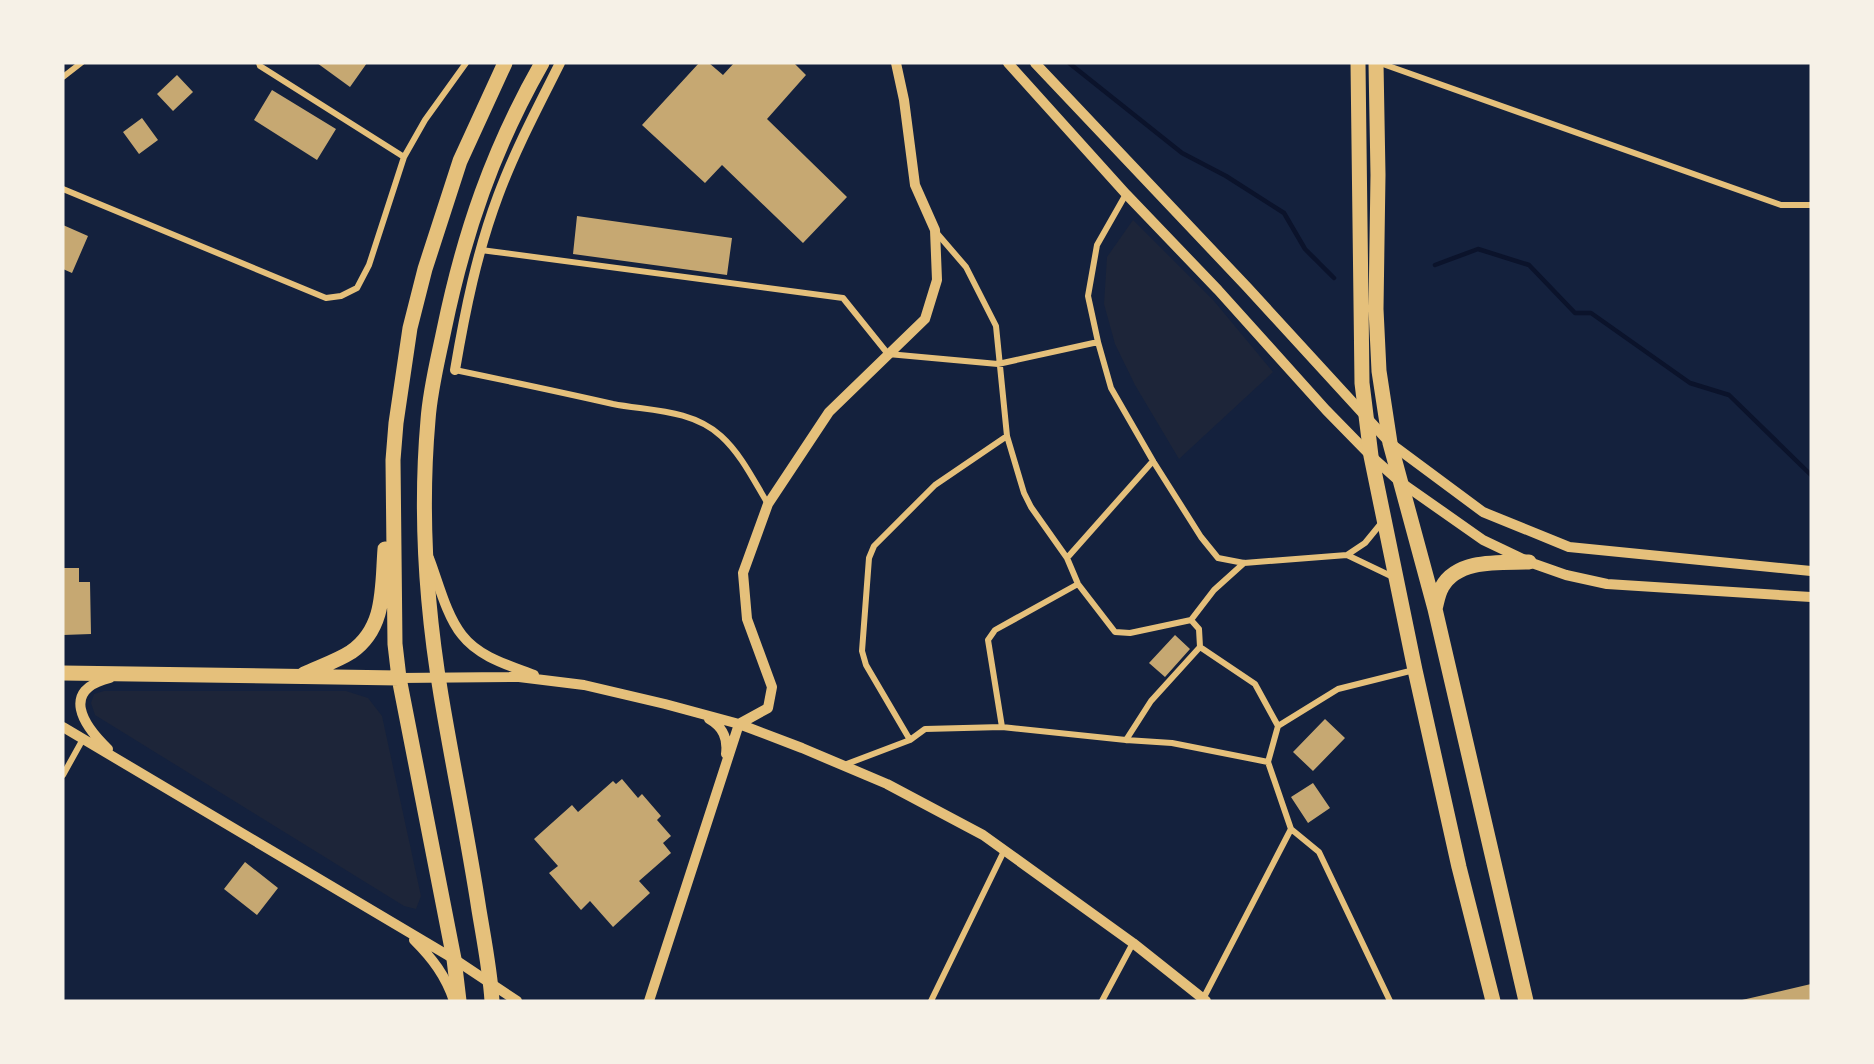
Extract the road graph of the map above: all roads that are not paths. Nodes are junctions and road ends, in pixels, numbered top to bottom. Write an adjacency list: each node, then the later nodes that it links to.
1 (81, 63): 12 (street)
2 (259, 63): 13 (street)
3 (466, 63): 13 (street)
4 (505, 63): 27 (main road)
5 (542, 63): 32 (main road)
6 (560, 63): 18 (street)
7 (896, 63): 17 (street)
8 (1008, 63): 15 (street)
9 (1035, 63): 23 (street)
10 (1358, 63): 23 (main road)
11 (1378, 63): 16 (street); 25 (main road)
12 (63, 76)
13 (404, 157): 14 (street)
14 (63, 189)
15 (1126, 194): 19 (street); 26 (street)
16 (1811, 206)
17 (935, 230): 20 (street); 21 (street)
18 (481, 250): 20 (street); 22 (street)
19 (1098, 342): 21 (street); 28 (street)
20 (888, 354): 21 (street); 30 (street)
21 (998, 364): 24 (street)
22 (455, 370): 30 (street)
23 (1366, 416): 25 (street); 26 (main road)
24 (1007, 436): 34 (street); 57 (street)
25 (1390, 443): 29 (main road); 37 (street)
26 (1371, 456): 29 (street); 31 (main road)
27 (393, 460): 47 (main road); 48 (main road)
28 (1153, 461): 34 (street); 36 (street)
29 (1399, 481): 35 (street); 41 (main road)
30 (768, 504): 52 (street)
31 (1384, 520): 33 (street); 38 (main road)
32 (426, 548): 49 (main road); 50 (street)
33 (1347, 555): 36 (street); 38 (street)
34 (1067, 558): 39 (street)
35 (1529, 562): 40 (street); 41 (main road)
36 (1244, 563): 42 (street)
37 (1811, 571)
38 (1396, 578): 44 (main road)
39 (1077, 584): 42 (street); 55 (street)
40 (1811, 597)
41 (1435, 609): 80 (main road)
42 (1191, 620): 43 (street)
43 (1200, 647): 53 (street); 58 (street)
44 (1415, 670): 53 (street); 79 (main road)
45 (63, 673): 46 (main road)
46 (125, 674): 47 (main road); 60 (street)
47 (298, 676): 48 (main road)
48 (399, 678): 49 (street); 68 (main road)
49 (438, 678): 50 (street); 69 (main road)
50 (545, 679): 51 (street)
51 (696, 712): 52 (street); 61 (street)
52 (739, 724): 61 (street); 62 (street)
53 (1278, 726): 59 (street)
54 (63, 727): 56 (street)
55 (1002, 727): 57 (street); 58 (street)
56 (83, 740): 60 (street); 63 (street)
57 (909, 740): 62 (street)
58 (1126, 740): 59 (street)
59 (1268, 762): 64 (street)
60 (124, 764): 66 (street)
61 (726, 766): 75 (street)
62 (844, 766): 65 (street)
63 (63, 775)
64 (1291, 829): 70 (street); 78 (street)
65 (1004, 851): 67 (street); 76 (street)
66 (400, 928): 68 (street); 71 (street)
67 (1133, 944): 70 (street); 77 (street)
68 (454, 959): 69 (street); 72 (main road)
69 (491, 984): 73 (main road); 74 (street)
70 (1204, 1000)
71 (454, 1001)
72 (459, 1001)
73 (492, 1001)
74 (517, 1001)
75 (649, 1001)
76 (931, 1001)
77 (1102, 1001)
78 (1390, 1001)
79 (1493, 1001)
80 (1526, 1001)

